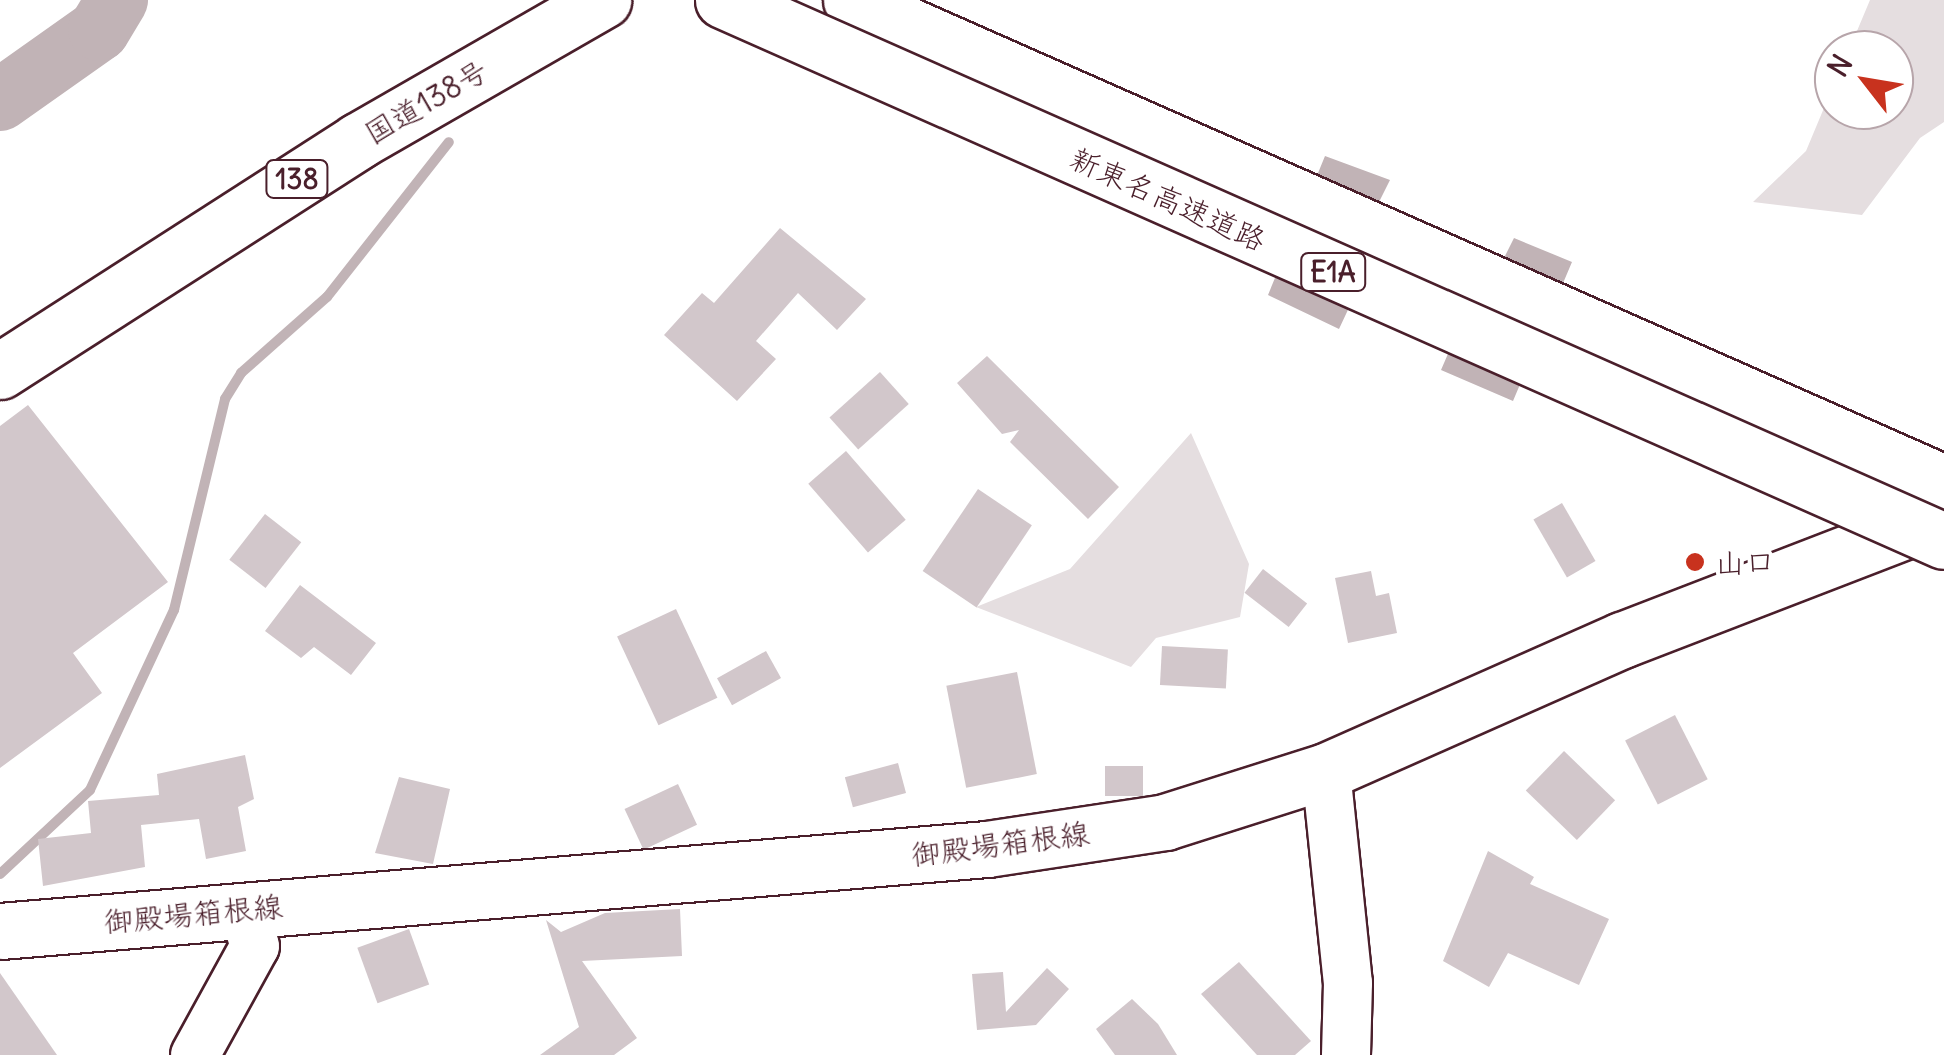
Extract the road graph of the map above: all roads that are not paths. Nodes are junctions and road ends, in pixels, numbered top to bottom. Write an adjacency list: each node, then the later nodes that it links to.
1 (603, 0): 4 (main road, 国道138号 / 138)
2 (723, 0): 7 (main road, 新東名高速道路 / E1A, bridge)
3 (851, 0): 5 (main road, 新東名高速道路 / E1A)
4 (0, 371)
5 (1944, 483)
6 (1944, 516): 8 (main road, 御殿場箱根線)
7 (1944, 541)
8 (1326, 772): 9 (main road, 御殿場箱根線); 12 (street)
9 (243, 909): 10 (main road, 御殿場箱根線); 11 (street)
10 (0, 931)
11 (197, 1053)
12 (1346, 1055)

